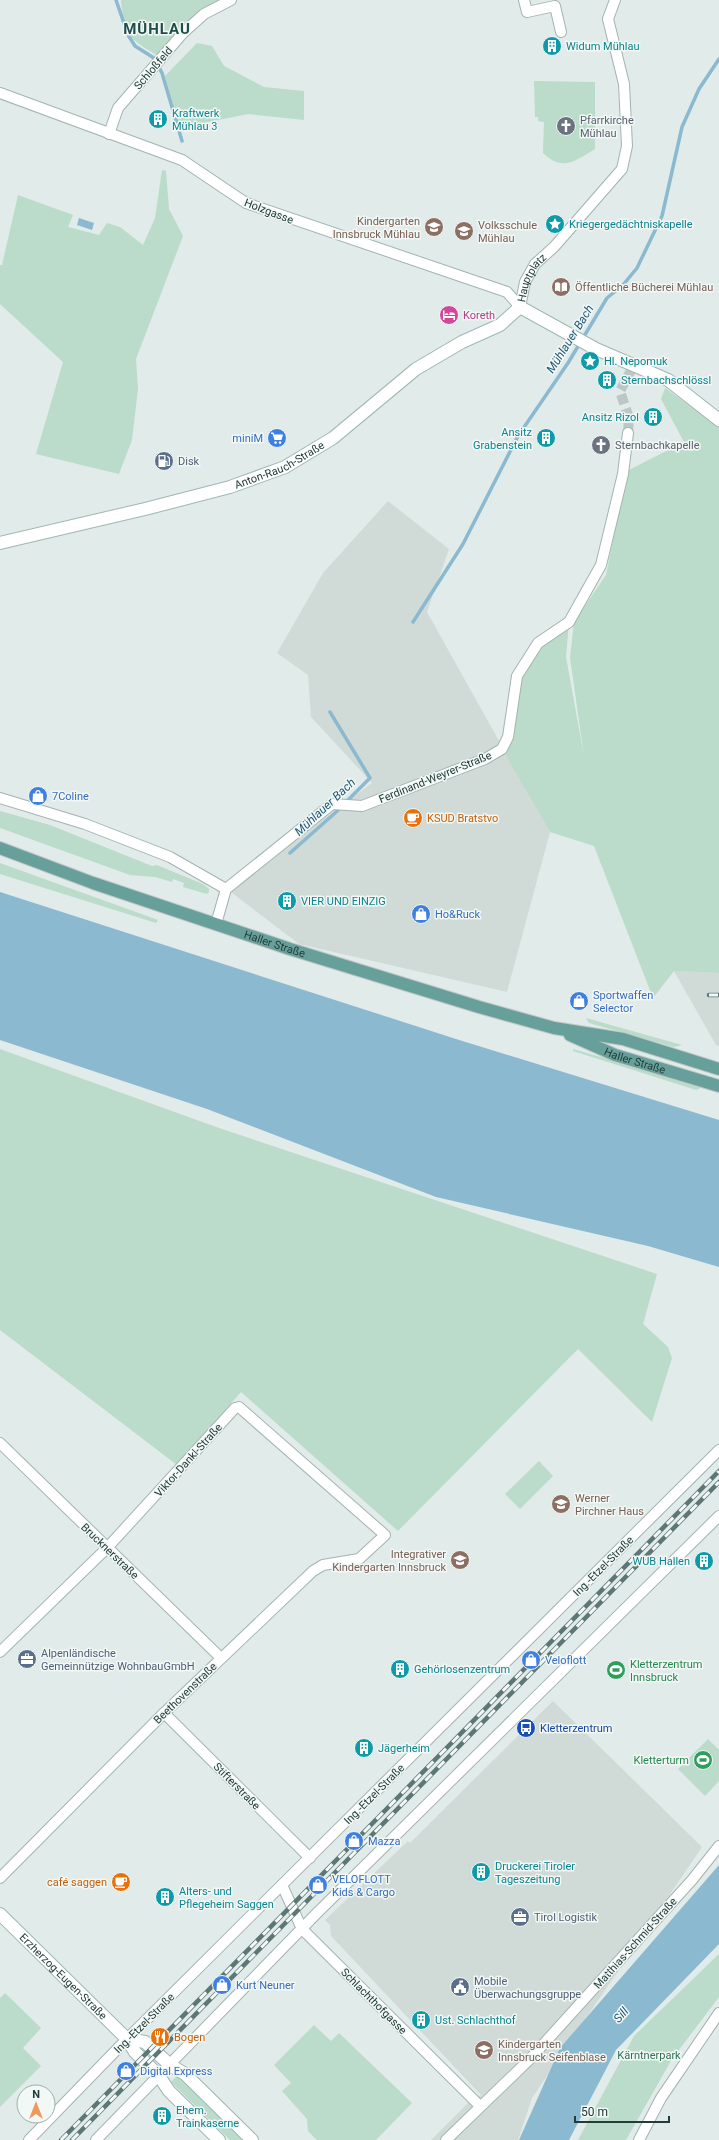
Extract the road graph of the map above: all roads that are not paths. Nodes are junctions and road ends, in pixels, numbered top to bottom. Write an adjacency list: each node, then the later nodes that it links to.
1 (230, 0): 6 (street, Schloßfeld)
2 (524, 0): 4 (street)
3 (615, 0): 7 (street, Hauptplatz)
4 (561, 32)
5 (0, 94): 6 (street, Holzgasse)
6 (109, 134): 7 (street, Holzgasse)
7 (520, 307): 8 (main road, Hauptplatz); 10 (main road, Anton-Rauch-Straße)
8 (719, 420)
9 (628, 433): 13 (street, Ferdinand-Weyrer-Straße)
10 (0, 542)
11 (0, 798): 13 (street)
12 (0, 848): 14 (main road, Haller Straße)
13 (226, 889): 14 (street)
14 (216, 924): 15 (main road, Haller Straße)
15 (554, 1028): 16 (main road, Haller Straße); 17 (main road, Haller Straße)
16 (719, 1069)
17 (719, 1086)
18 (0, 1443): 22 (street, Brucknerstraße)
19 (719, 1450): 27 (street, Ing.-Etzel-Straße)
20 (719, 1516): 31 (street)
21 (385, 1535): 22 (street, Viktor-Dankl-Straße); 24 (street, Beethovenstraße)
22 (107, 1548): 23 (street, Viktor-Dankl-Straße); 24 (street, Brucknerstraße)
23 (0, 1652)
24 (222, 1658): 25 (street, Beethovenstraße)
25 (164, 1713): 27 (street, Stifterstraße); 28 (street, Beethovenstraße)
26 (719, 1846): 36 (street, Matthias-Schmid-Straße)
27 (310, 1858): 29 (street, Ing.-Etzel-Straße)
28 (0, 1878)
29 (282, 1885): 31 (street, Schlachthofgasse); 33 (street, Ing.-Etzel-Straße)
30 (0, 1914): 33 (main road, Erzherzog-Eugen-Straße)
31 (302, 1929): 34 (street); 36 (street, Schlachthofgasse)
32 (719, 2012): 42 (street)
33 (127, 2039): 34 (main road); 35 (main road, Erzherzog-Eugen-Straße); 37 (street, Ing.-Etzel-Straße)
34 (170, 2065): 35 (street); 40 (main road)
35 (159, 2076): 38 (street); 39 (main road, Erzherzog-Eugen-Straße)
36 (480, 2106): 41 (street, Matthias-Schmid-Straße)
37 (29, 2140)
38 (96, 2140)
39 (219, 2140)
40 (252, 2140)
41 (446, 2140)
42 (639, 2140)

